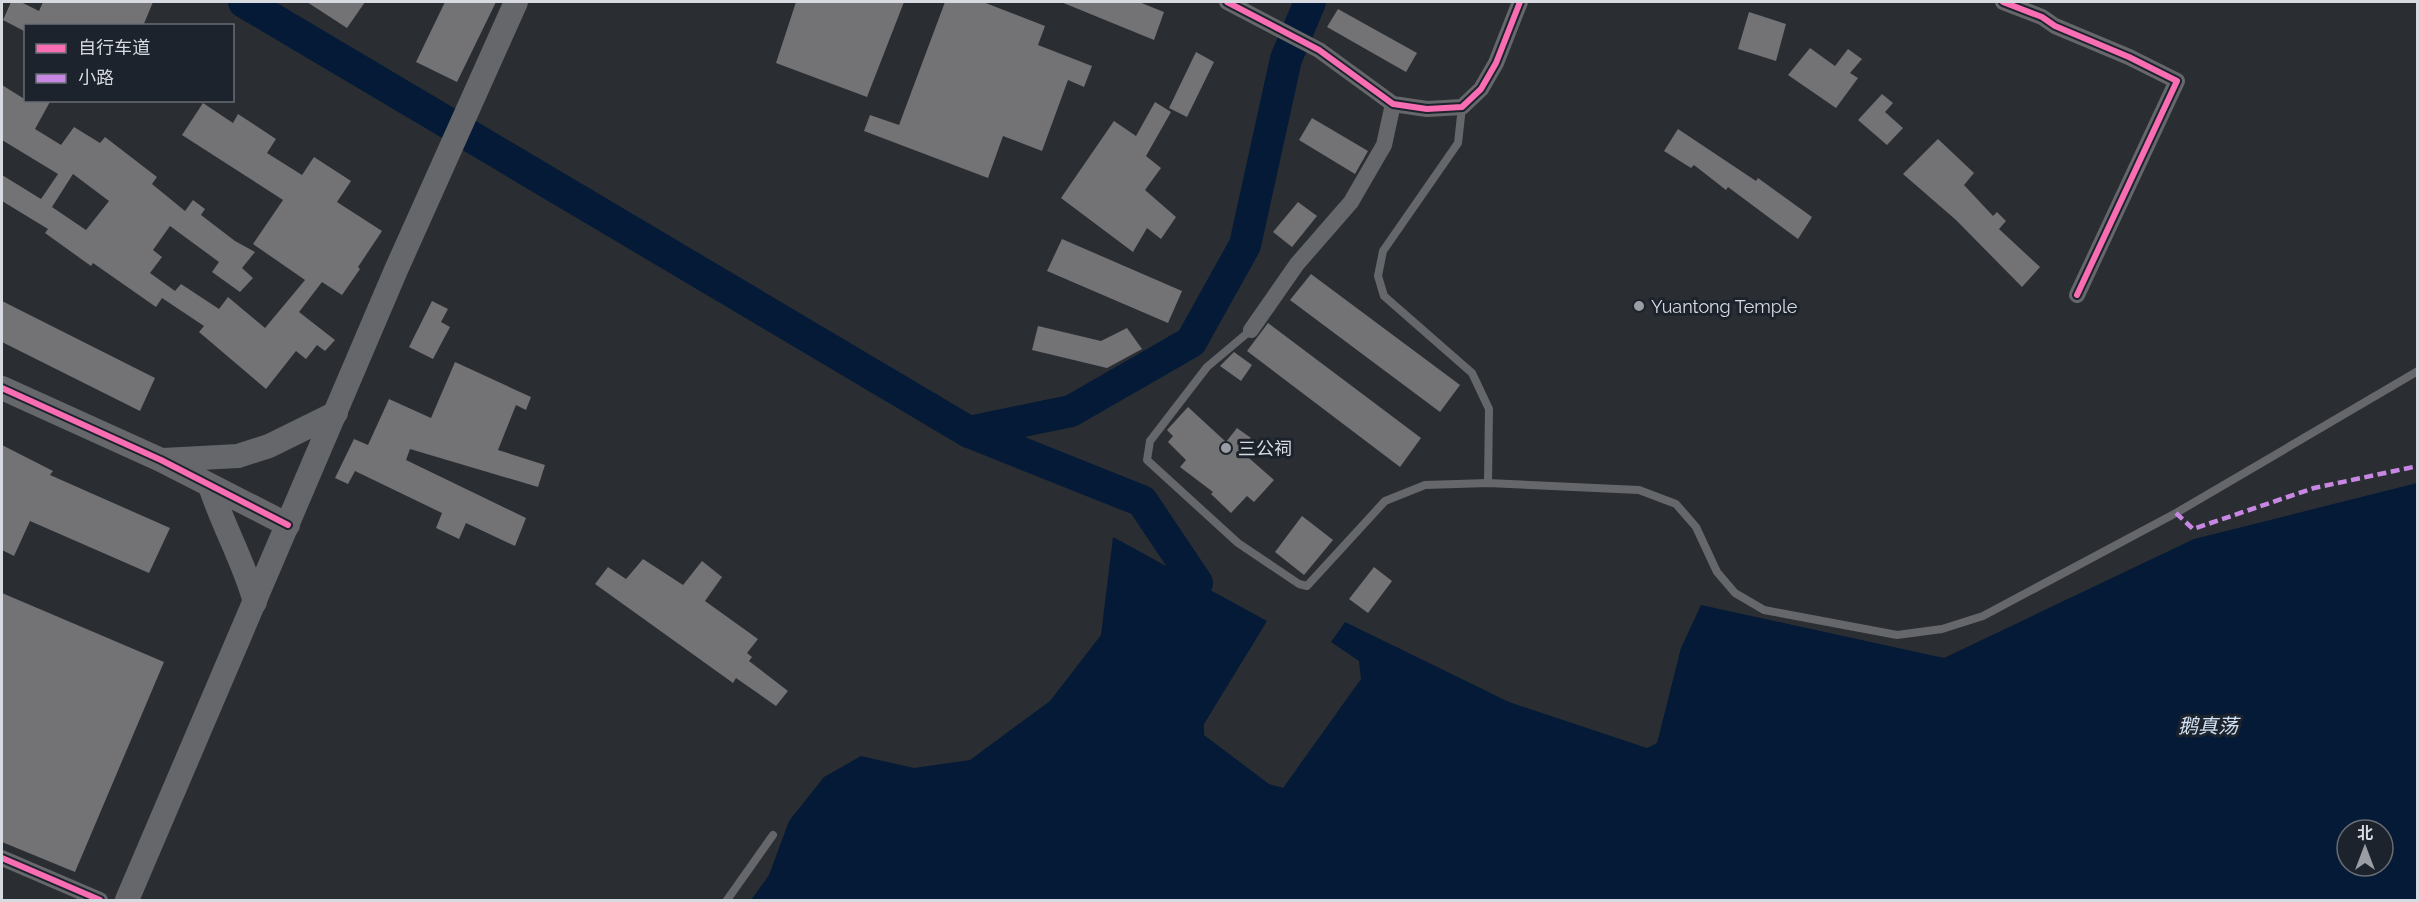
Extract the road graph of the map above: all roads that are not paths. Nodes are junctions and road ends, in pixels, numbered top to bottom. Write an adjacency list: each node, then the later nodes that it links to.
1 (516, 2): 11 (main road)
2 (1227, 2): 5 (street)
3 (1520, 2): 6 (street)
4 (2003, 2): 7 (street)
5 (1394, 104): 6 (street); 8 (street)
6 (1462, 107): 13 (lane)
7 (2077, 295)
8 (1251, 330): 13 (lane)
9 (2418, 371): 13 (lane)
10 (2, 388): 12 (main road)
11 (336, 413): 12 (main road); 15 (main road)
12 (161, 460): 14 (main road)
13 (1488, 483)
14 (210, 486): 15 (main road); 16 (main road)
15 (288, 525): 16 (main road)
16 (255, 602): 20 (main road)
17 (773, 835): 21 (lane)
18 (2, 858): 19 (street)
19 (100, 900)
20 (127, 900)
21 (727, 900)

